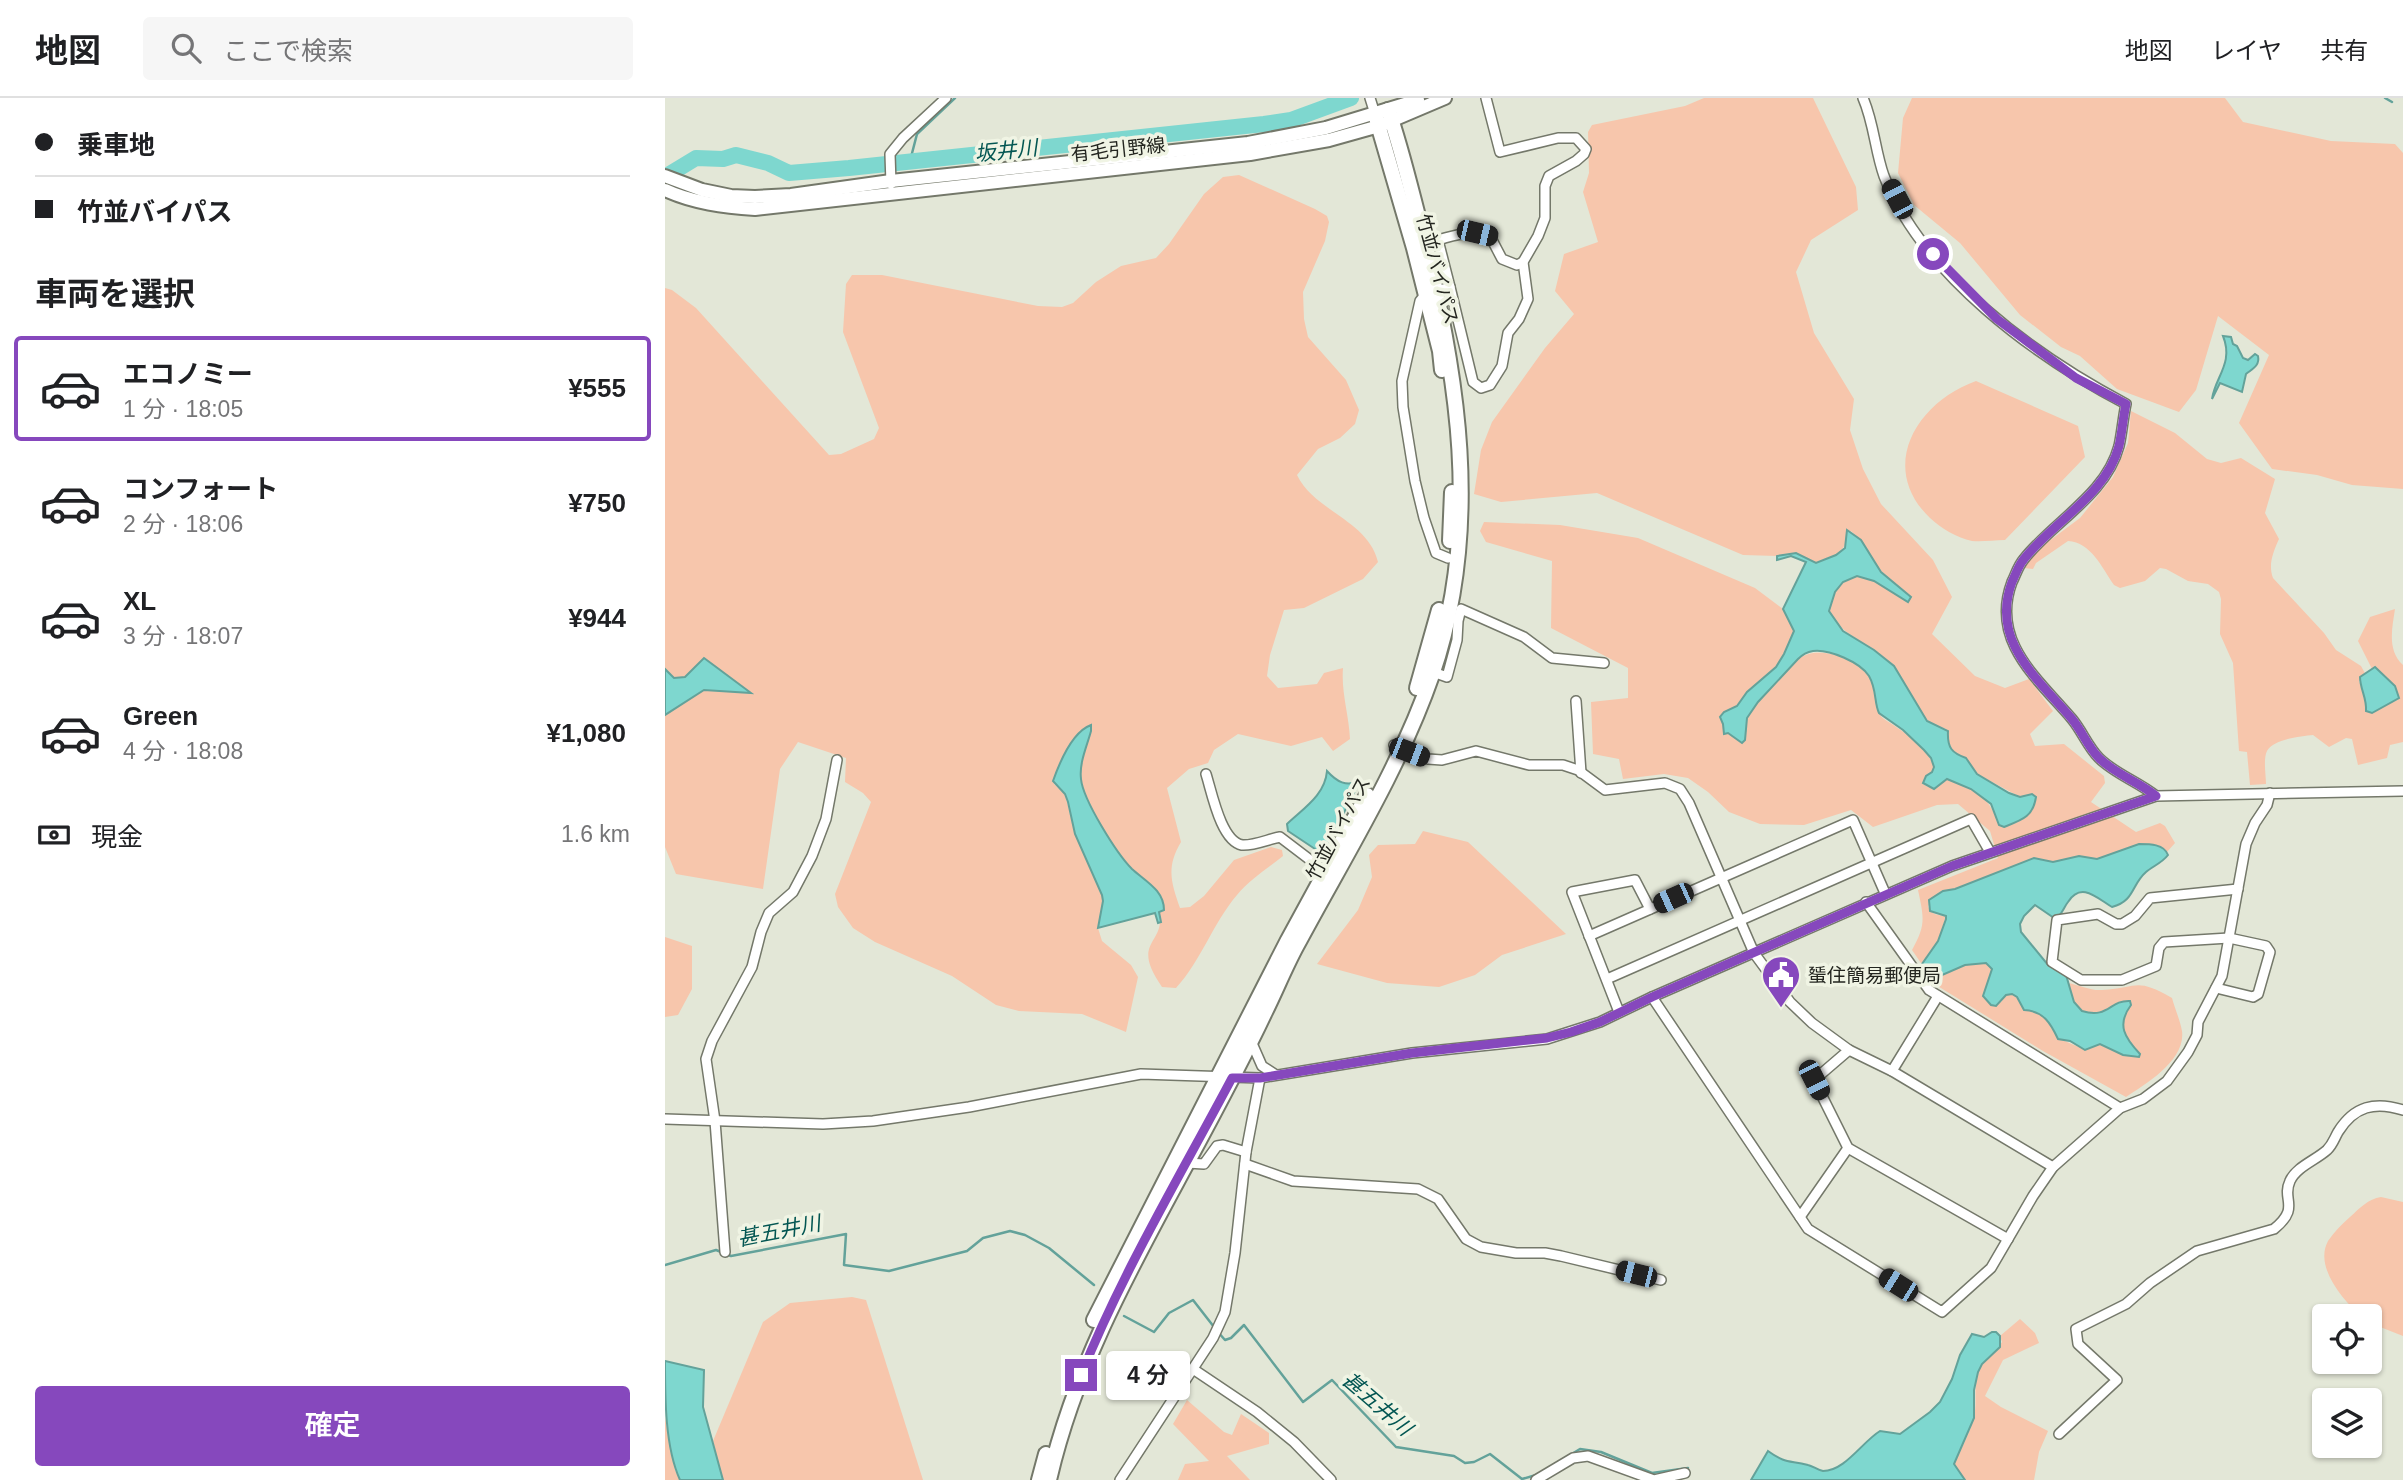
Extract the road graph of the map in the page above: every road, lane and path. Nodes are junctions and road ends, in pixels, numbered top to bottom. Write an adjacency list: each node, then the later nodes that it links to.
1 (946, 98): 9 (street)
2 (1370, 98): 7 (street)
3 (1425, 98): 7 (main road, 有毛引野線)
4 (1445, 98): 7 (main road, 有毛引野線)
5 (1486, 98): 11 (street)
6 (1863, 98): 23 (street)
7 (1384, 114): 9 (main road, 有毛引野線); 12 (highway, 竹並バイパス)
8 (665, 176): 10 (main road, 有毛引野線)
9 (891, 183): 10 (main road, 有毛引野線)
10 (671, 191)
11 (1523, 262): 12 (street); 12 (street)
12 (1438, 291): 13 (highway, 竹並バイパス); 13 (street); 15 (highway, 竹並バイパス)
13 (1448, 558): 17 (highway, 竹並バイパス)
14 (1604, 663): 15 (street)
15 (1433, 672): 17 (highway, 竹並バイパス)
16 (1576, 701): 19 (street)
17 (1398, 747): 19 (street); 26 (highway, 竹並バイパス); 41 (highway, 竹並バイパス)
18 (837, 760): 50 (street)
19 (1581, 773): 27 (street)
20 (1206, 775): 26 (street)
21 (2403, 791): 22 (street)
22 (2270, 793): 23 (street); 28 (street)
23 (2156, 796): 24 (street)
24 (1990, 852): 25 (street); 29 (street)
25 (1873, 863): 27 (street); 29 (street); 32 (street)
26 (1325, 872): 45 (highway, 竹並バイパス)
27 (1720, 878): 31 (street); 32 (street)
28 (2238, 889): 34 (street); 34 (street)
29 (1885, 893): 30 (street)
30 (1867, 902): 35 (street); 38 (street)
31 (1650, 909): 33 (street); 33 (street)
32 (1740, 921): 35 (street); 36 (street)
33 (1590, 936): 36 (street)
34 (2229, 938): 37 (street); 37 (street)
35 (1754, 953): 39 (street); 42 (street)
36 (1607, 979): 40 (street)
37 (2216, 988): 47 (street)
38 (1938, 996): 43 (street); 47 (street)
39 (1652, 997): 40 (street); 56 (street)
40 (1619, 1012): 44 (street)
41 (1251, 1041): 44 (street); 45 (highway, 竹並バイパス)
42 (1849, 1050): 43 (street); 51 (street)
43 (1892, 1071): 55 (street)
44 (1276, 1075): 46 (street)
45 (1225, 1077): 46 (street); 50 (street); 53 (highway, 竹並バイパス); 63 (highway, 竹並バイパス)
46 (1260, 1078): 52 (street)
47 (2120, 1108): 55 (street)
48 (2403, 1110): 61 (street)
49 (665, 1119): 50 (street)
50 (715, 1121): 58 (street)
51 (1848, 1148): 56 (street); 57 (street)
52 (1246, 1152): 53 (street); 54 (street)
53 (1187, 1163): 64 (highway, 竹並バイパス)
54 (1245, 1164): 59 (street); 60 (street)
55 (2053, 1167): 57 (street)
56 (1800, 1217): 57 (street)
57 (2008, 1239)
58 (725, 1252)
59 (1661, 1280)
60 (1193, 1369): 65 (street); 66 (street)
61 (2059, 1434)
62 (1685, 1473): 67 (street)
63 (1039, 1480)
64 (1049, 1480)
65 (1120, 1480)
66 (1331, 1480)
67 (1536, 1480)

